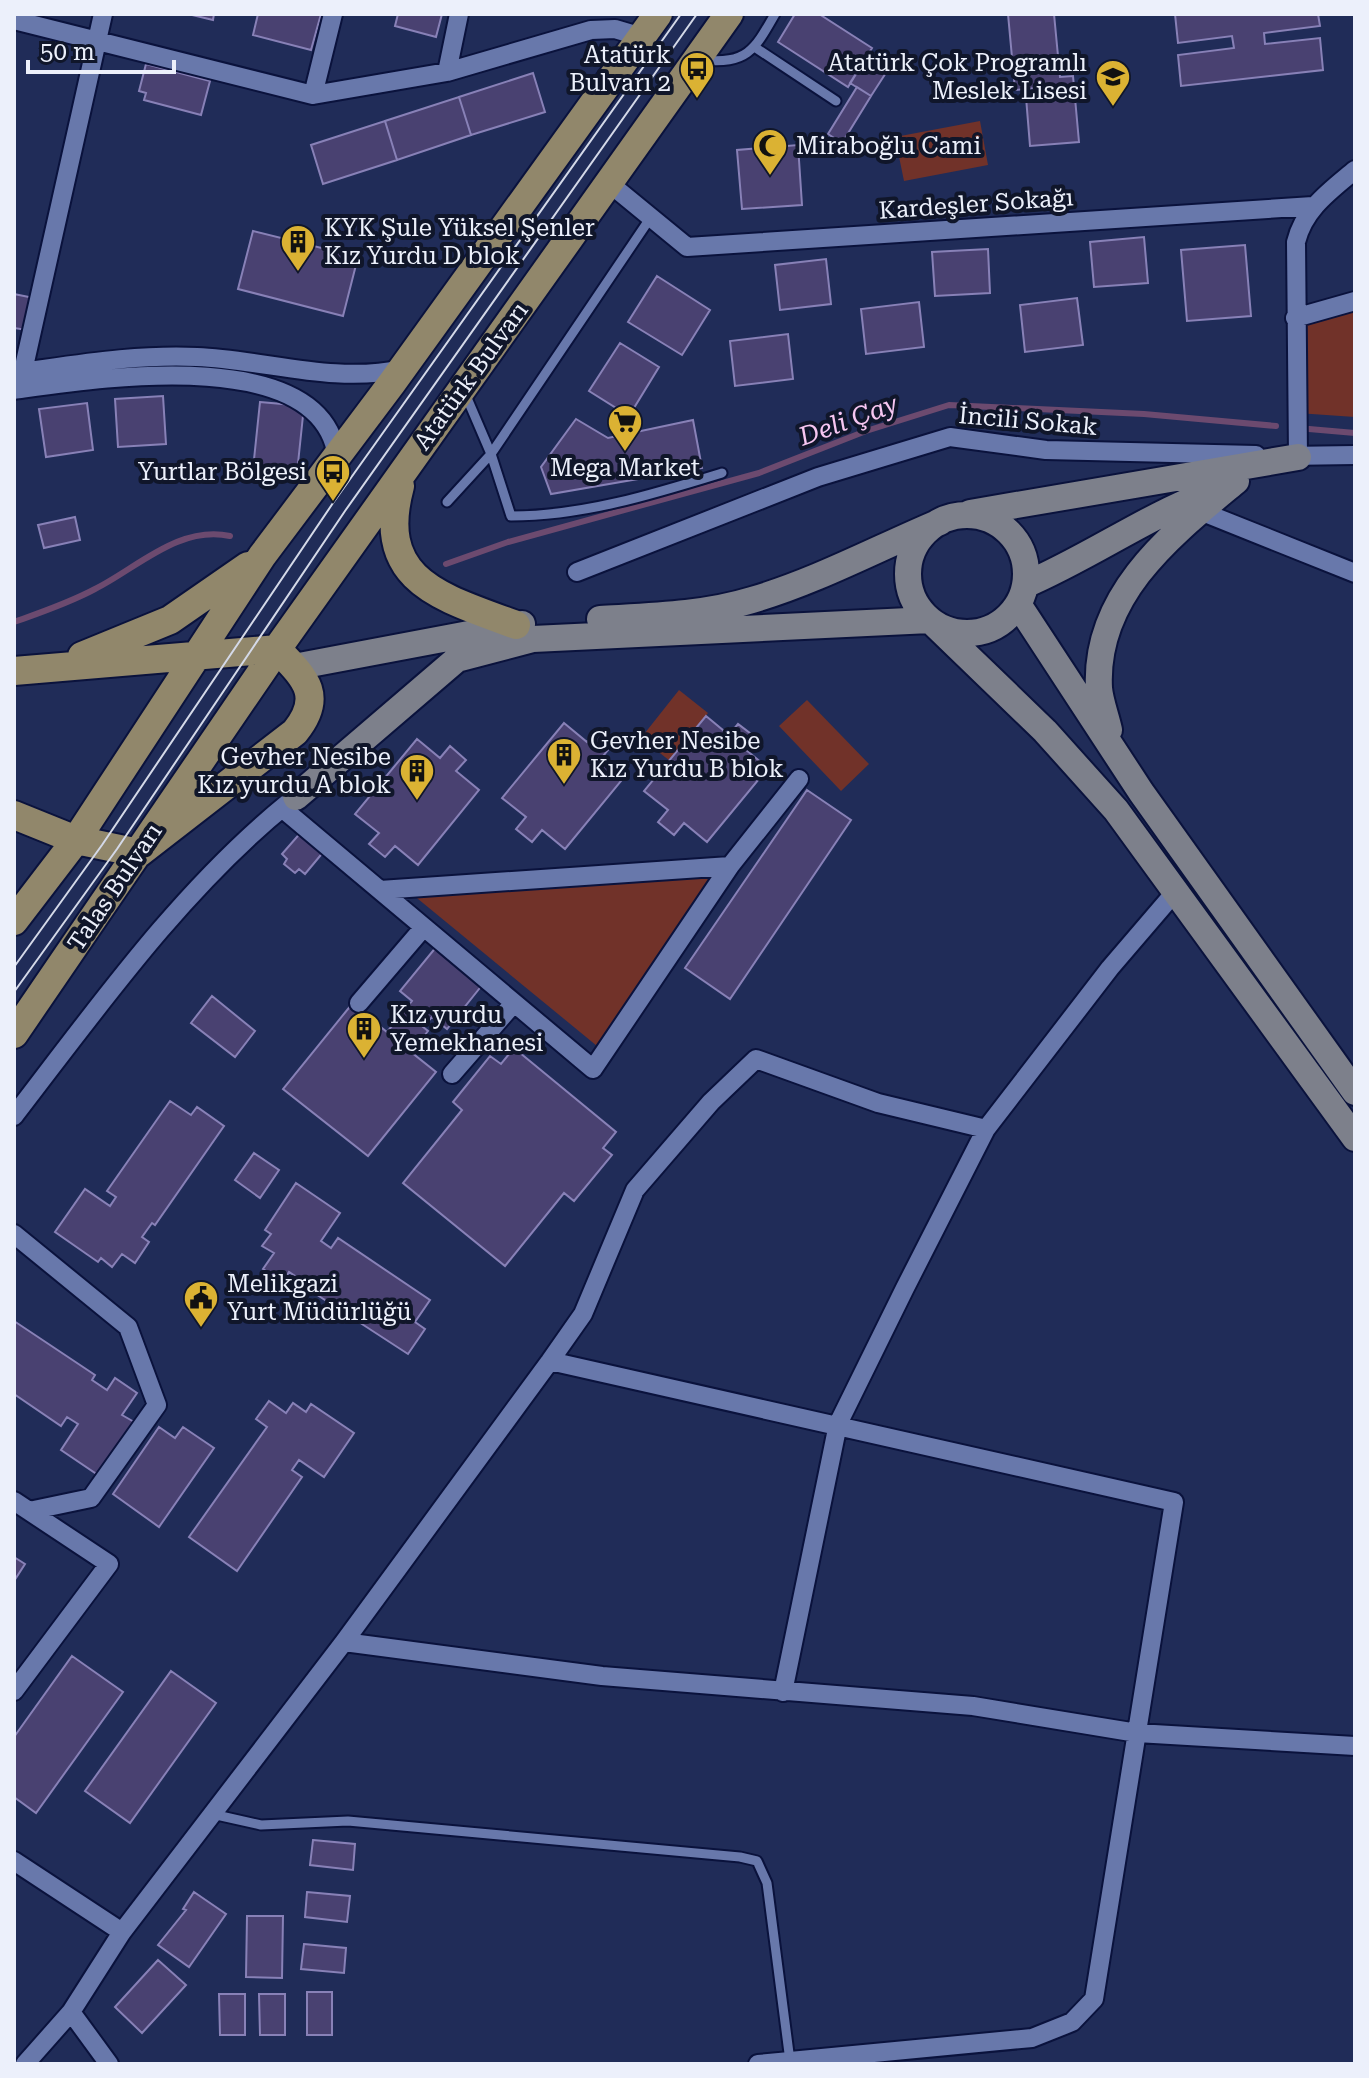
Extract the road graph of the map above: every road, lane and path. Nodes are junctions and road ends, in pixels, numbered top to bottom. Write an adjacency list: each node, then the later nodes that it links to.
1 (103, 14): 10 (street)
2 (333, 14): 14 (street)
3 (459, 14): 13 (street)
4 (607, 14): 9 (street)
5 (658, 14): 9 (main road)
6 (729, 14): 12 (main road, Atatürk Bulvarı)
7 (775, 14): 11 (lane)
8 (14, 20): 10 (street)
9 (642, 37): 13 (street); 22 (main road)
10 (97, 42): 14 (street); 23 (street)
11 (756, 48): 12 (lane); 15 (lane)
12 (697, 59): 17 (main road, Atatürk Bulvarı)
13 (447, 72): 14 (street)
14 (313, 95)
15 (836, 101)
16 (1355, 170): 18 (street)
17 (609, 183): 19 (street, Kardeşler Sokağı); 24 (main road, Atatürk Bulvarı)
18 (1313, 206): 19 (street, Kardeşler Sokağı); 21 (street)
19 (651, 217): 26 (lane)
20 (1355, 301): 21 (street)
21 (1295, 318): 29 (street)
22 (403, 369): 23 (street); 28 (main road)
23 (19, 372)
24 (463, 388): 26 (lane); 30 (main road, Atatürk Bulvarı)
25 (14, 390): 28 (street)
26 (491, 454): 31 (lane); 33 (lane)
27 (1355, 455): 29 (street, İncili Sokak)
28 (337, 457): 36 (main road)
29 (1298, 457): 32 (street); 35 (street); 37 (street, İncili Sokak)
30 (404, 471): 41 (main road); 43 (main road, Atatürk Bulvarı)
31 (722, 473)
32 (1236, 481): 34 (street); 39 (street)
33 (447, 502)
34 (1200, 511): 38 (street); 48 (street)
35 (948, 519): 39 (street); 40 (street); 41 (street)
36 (262, 556): 42 (main road); 44 (main road)
37 (577, 572)
38 (1355, 573)
39 (1022, 594): 40 (street); 48 (street)
40 (930, 620): 50 (street); 56 (street)
41 (516, 625): 43 (street)
42 (197, 655): 43 (main road); 44 (main road); 52 (main road)
43 (286, 658): 47 (main road, Atatürk Bulvarı); 53 (main road)
44 (54, 668): 45 (main road); 46 (main road)
45 (14, 671)
46 (14, 681)
47 (216, 740): 53 (main road, Talas Bulvarı)
48 (1113, 749): 63 (street)
49 (799, 779): 54 (street)
50 (289, 803): 55 (street); 64 (street)
51 (14, 815): 52 (main road)
52 (76, 840): 53 (main road); 57 (main road)
53 (139, 853): 61 (main road, Talas Bulvarı)
54 (730, 866): 55 (street); 60 (street)
55 (380, 890): 58 (street)
56 (1176, 891): 65 (street); 66 (street)
57 (14, 921)
58 (424, 927): 59 (street); 60 (street)
59 (359, 1003)
60 (514, 1003): 62 (street)
61 (14, 1034)
62 (452, 1074)
63 (1355, 1092)
64 (14, 1116)
65 (986, 1129): 68 (street); 69 (street)
66 (1355, 1138)
67 (14, 1234): 70 (street)
68 (550, 1361): 69 (street); 71 (street)
69 (838, 1424): 73 (street); 74 (street)
70 (22, 1506): 72 (street)
71 (344, 1642): 73 (street); 76 (street)
72 (14, 1691)
73 (783, 1692): 74 (street)
74 (1137, 1733): 75 (street); 80 (street)
75 (1355, 1746)
76 (212, 1814): 78 (street); 80 (lane)
77 (14, 1861): 78 (street)
78 (122, 1932): 79 (street)
79 (71, 2012): 81 (street); 82 (street)
80 (790, 2063): 83 (street)
81 (25, 2064)
82 (109, 2064)
83 (758, 2064)

